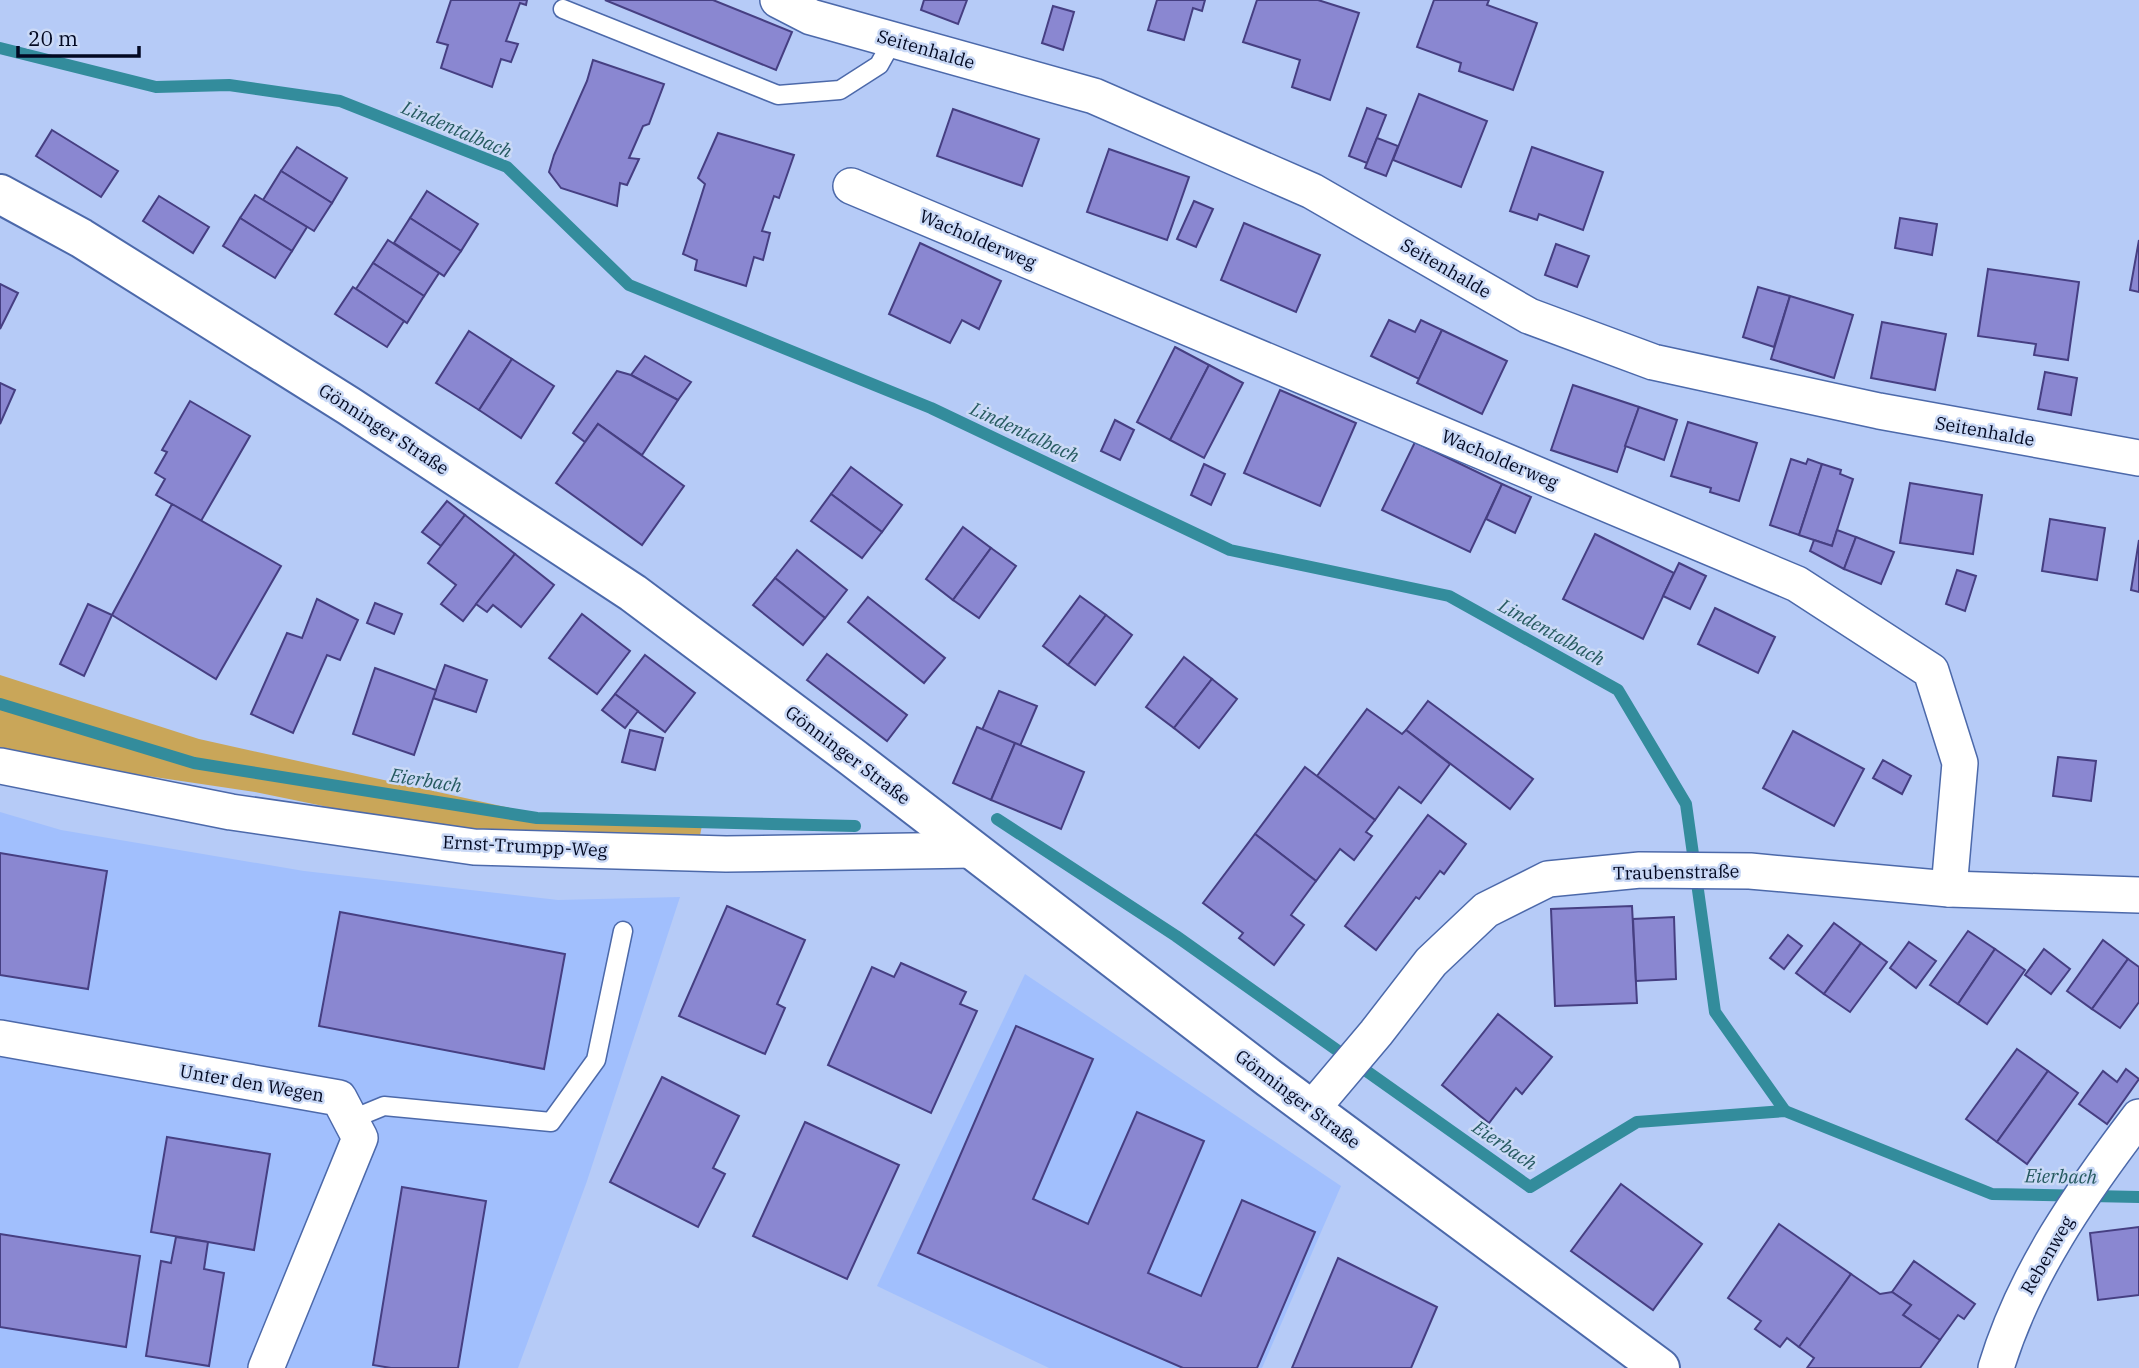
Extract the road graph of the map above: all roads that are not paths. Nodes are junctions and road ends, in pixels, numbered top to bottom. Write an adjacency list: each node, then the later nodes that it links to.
1 (778, 0): 3 (street, Seitenhalde)
2 (563, 9): 3 (lane)
3 (893, 40): 6 (street, Seitenhalde)
4 (851, 186): 9 (street, Wacholderweg)
5 (0, 194): 8 (street, Gönninger Straße)
6 (2139, 458)
7 (0, 766): 8 (street, Ernst-Trumpp-Weg)
8 (967, 846): 13 (street, Gönninger Straße)
9 (1948, 889): 10 (street, Traubenstraße); 13 (street, Traubenstraße)
10 (2139, 895)
11 (623, 931): 15 (lane)
12 (0, 1038): 15 (street, Unter den Wegen)
13 (1311, 1110): 17 (street, Gönninger Straße)
14 (2139, 1117): 18 (street, Rebenweg)
15 (350, 1120): 16 (street)
16 (266, 1368)
17 (1660, 1368)
18 (1996, 1368)

